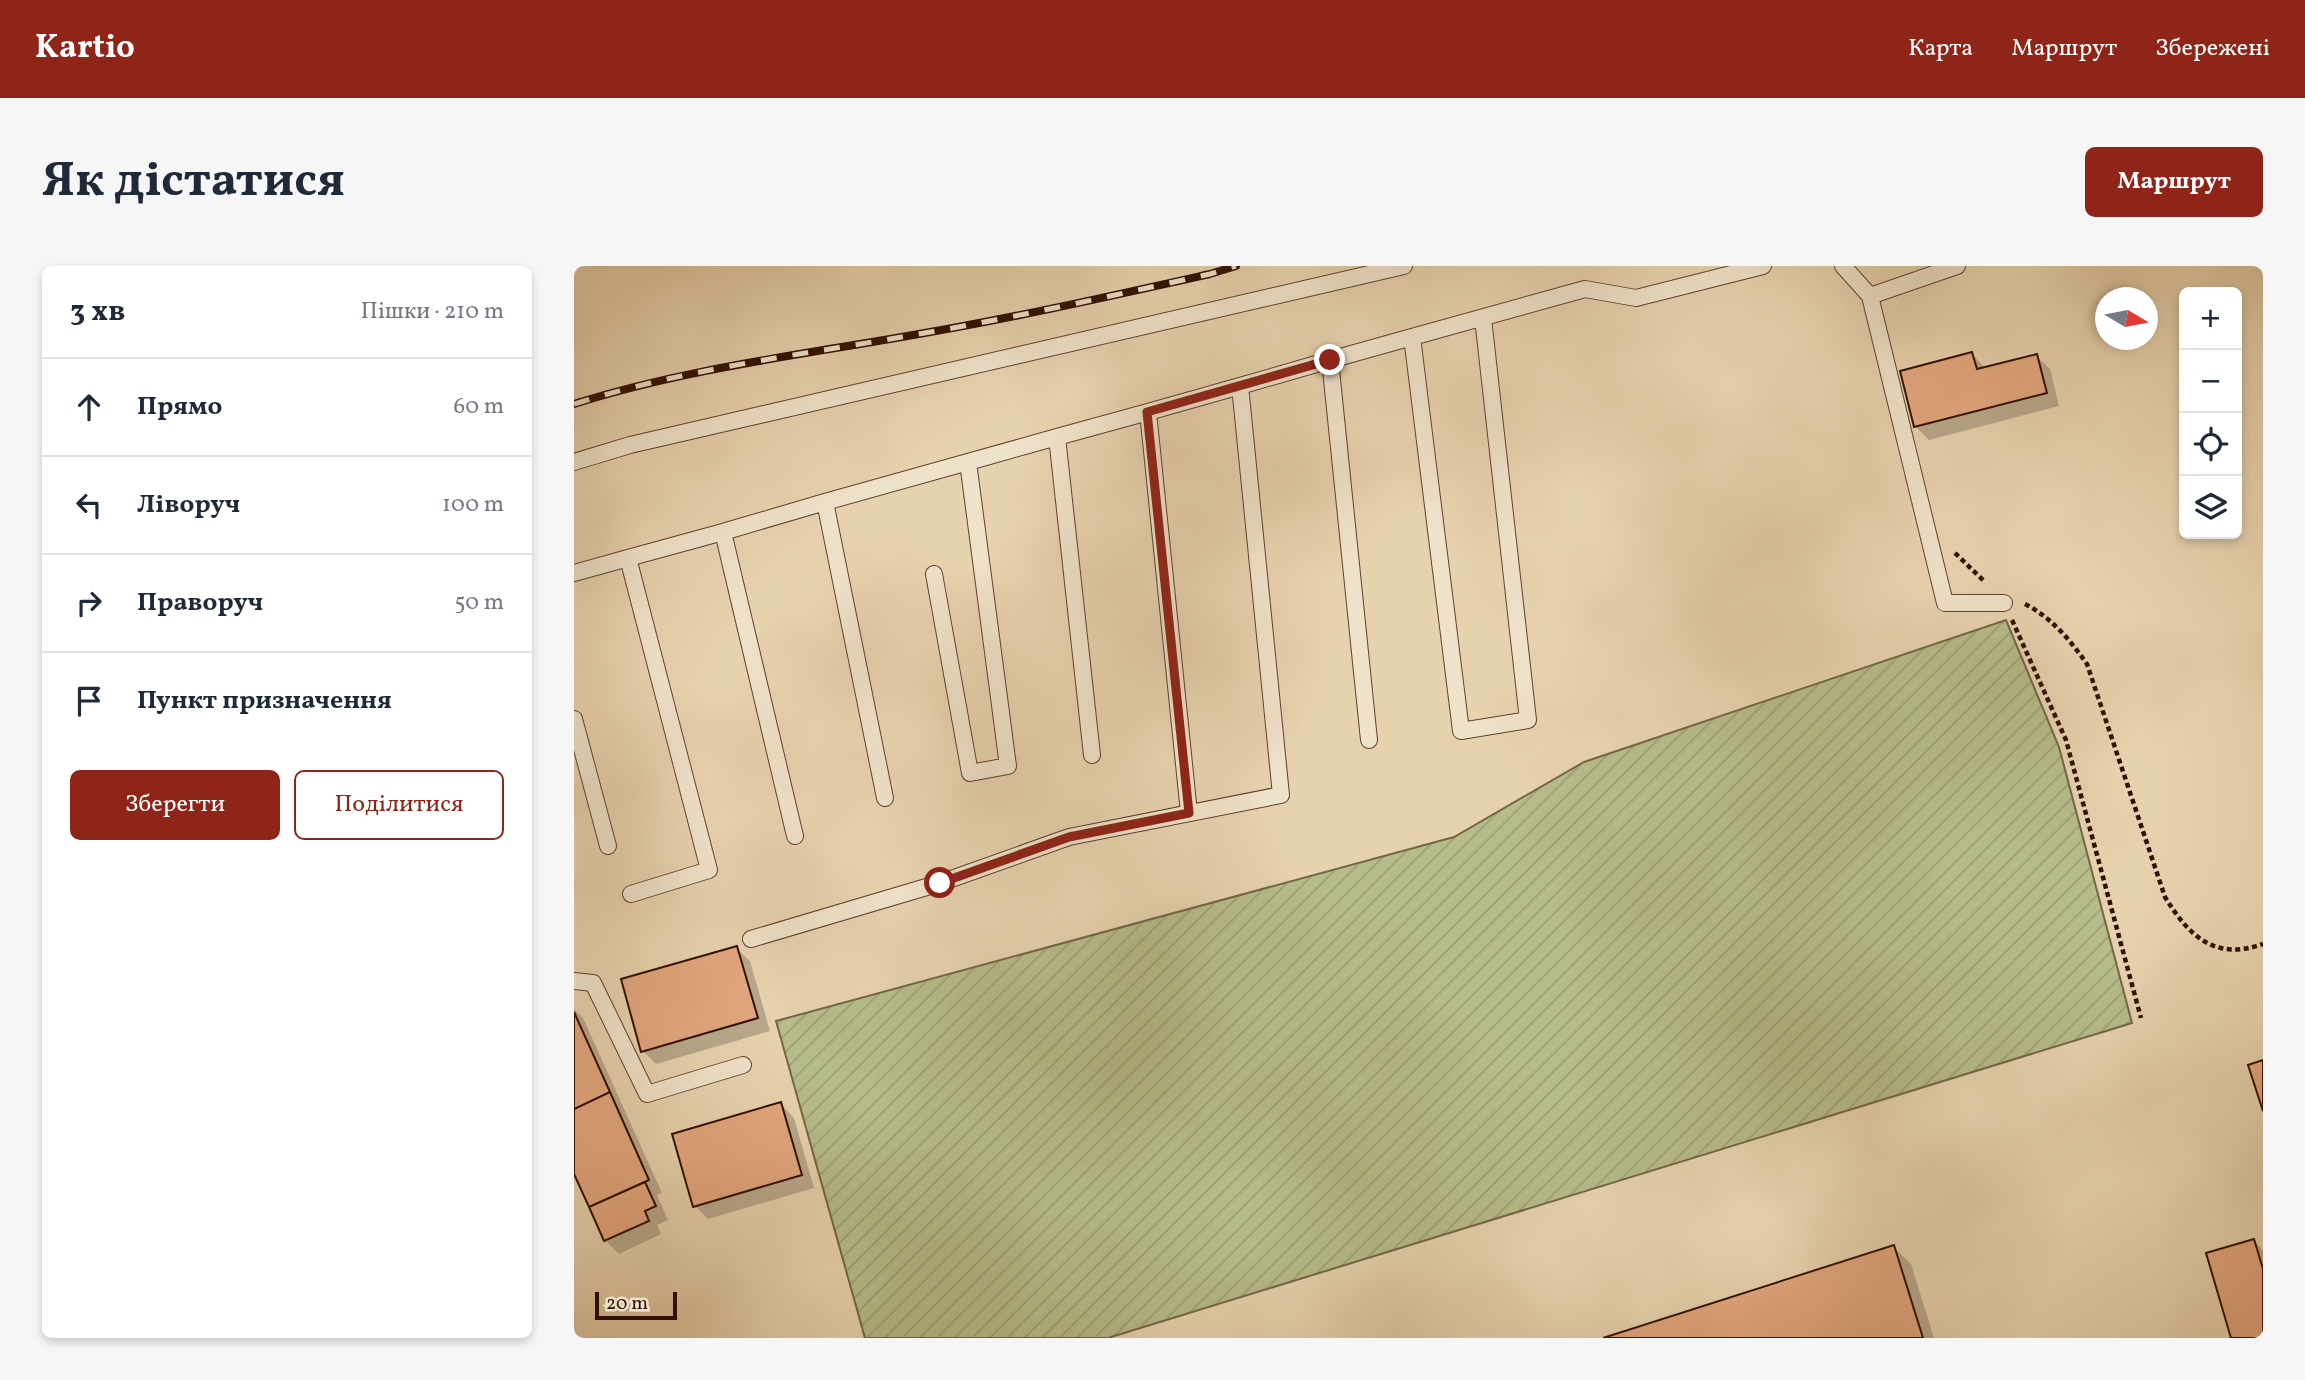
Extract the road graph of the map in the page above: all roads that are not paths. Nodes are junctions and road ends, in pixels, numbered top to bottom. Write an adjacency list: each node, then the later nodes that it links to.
1 (1404, 266): 12 (lane)
2 (1763, 266): 6 (lane)
3 (1843, 266): 5 (lane)
4 (1957, 266): 5 (lane)
5 (1870, 296): 19 (lane)
6 (1483, 318): 7 (lane); 7 (lane)
7 (1412, 337): 8 (lane)
8 (1330, 360): 9 (lane); 21 (lane)
9 (1240, 386): 10 (lane); 24 (lane)
10 (1147, 412): 11 (lane); 24 (lane)
11 (1057, 437): 13 (lane); 22 (lane)
12 (574, 462)
13 (968, 463): 14 (lane); 18 (lane)
14 (825, 502): 15 (lane); 23 (lane)
15 (723, 532): 16 (lane); 25 (lane)
16 (628, 558): 17 (lane); 27 (lane)
17 (574, 573)
18 (934, 573)
19 (2004, 603)
20 (574, 719): 26 (lane)
21 (1369, 740)
22 (1092, 755)
23 (884, 798)
24 (1189, 813): 28 (lane)
25 (795, 836)
26 (608, 846)
27 (631, 894)
28 (751, 939)
29 (574, 981): 30 (lane)
30 (743, 1065)

